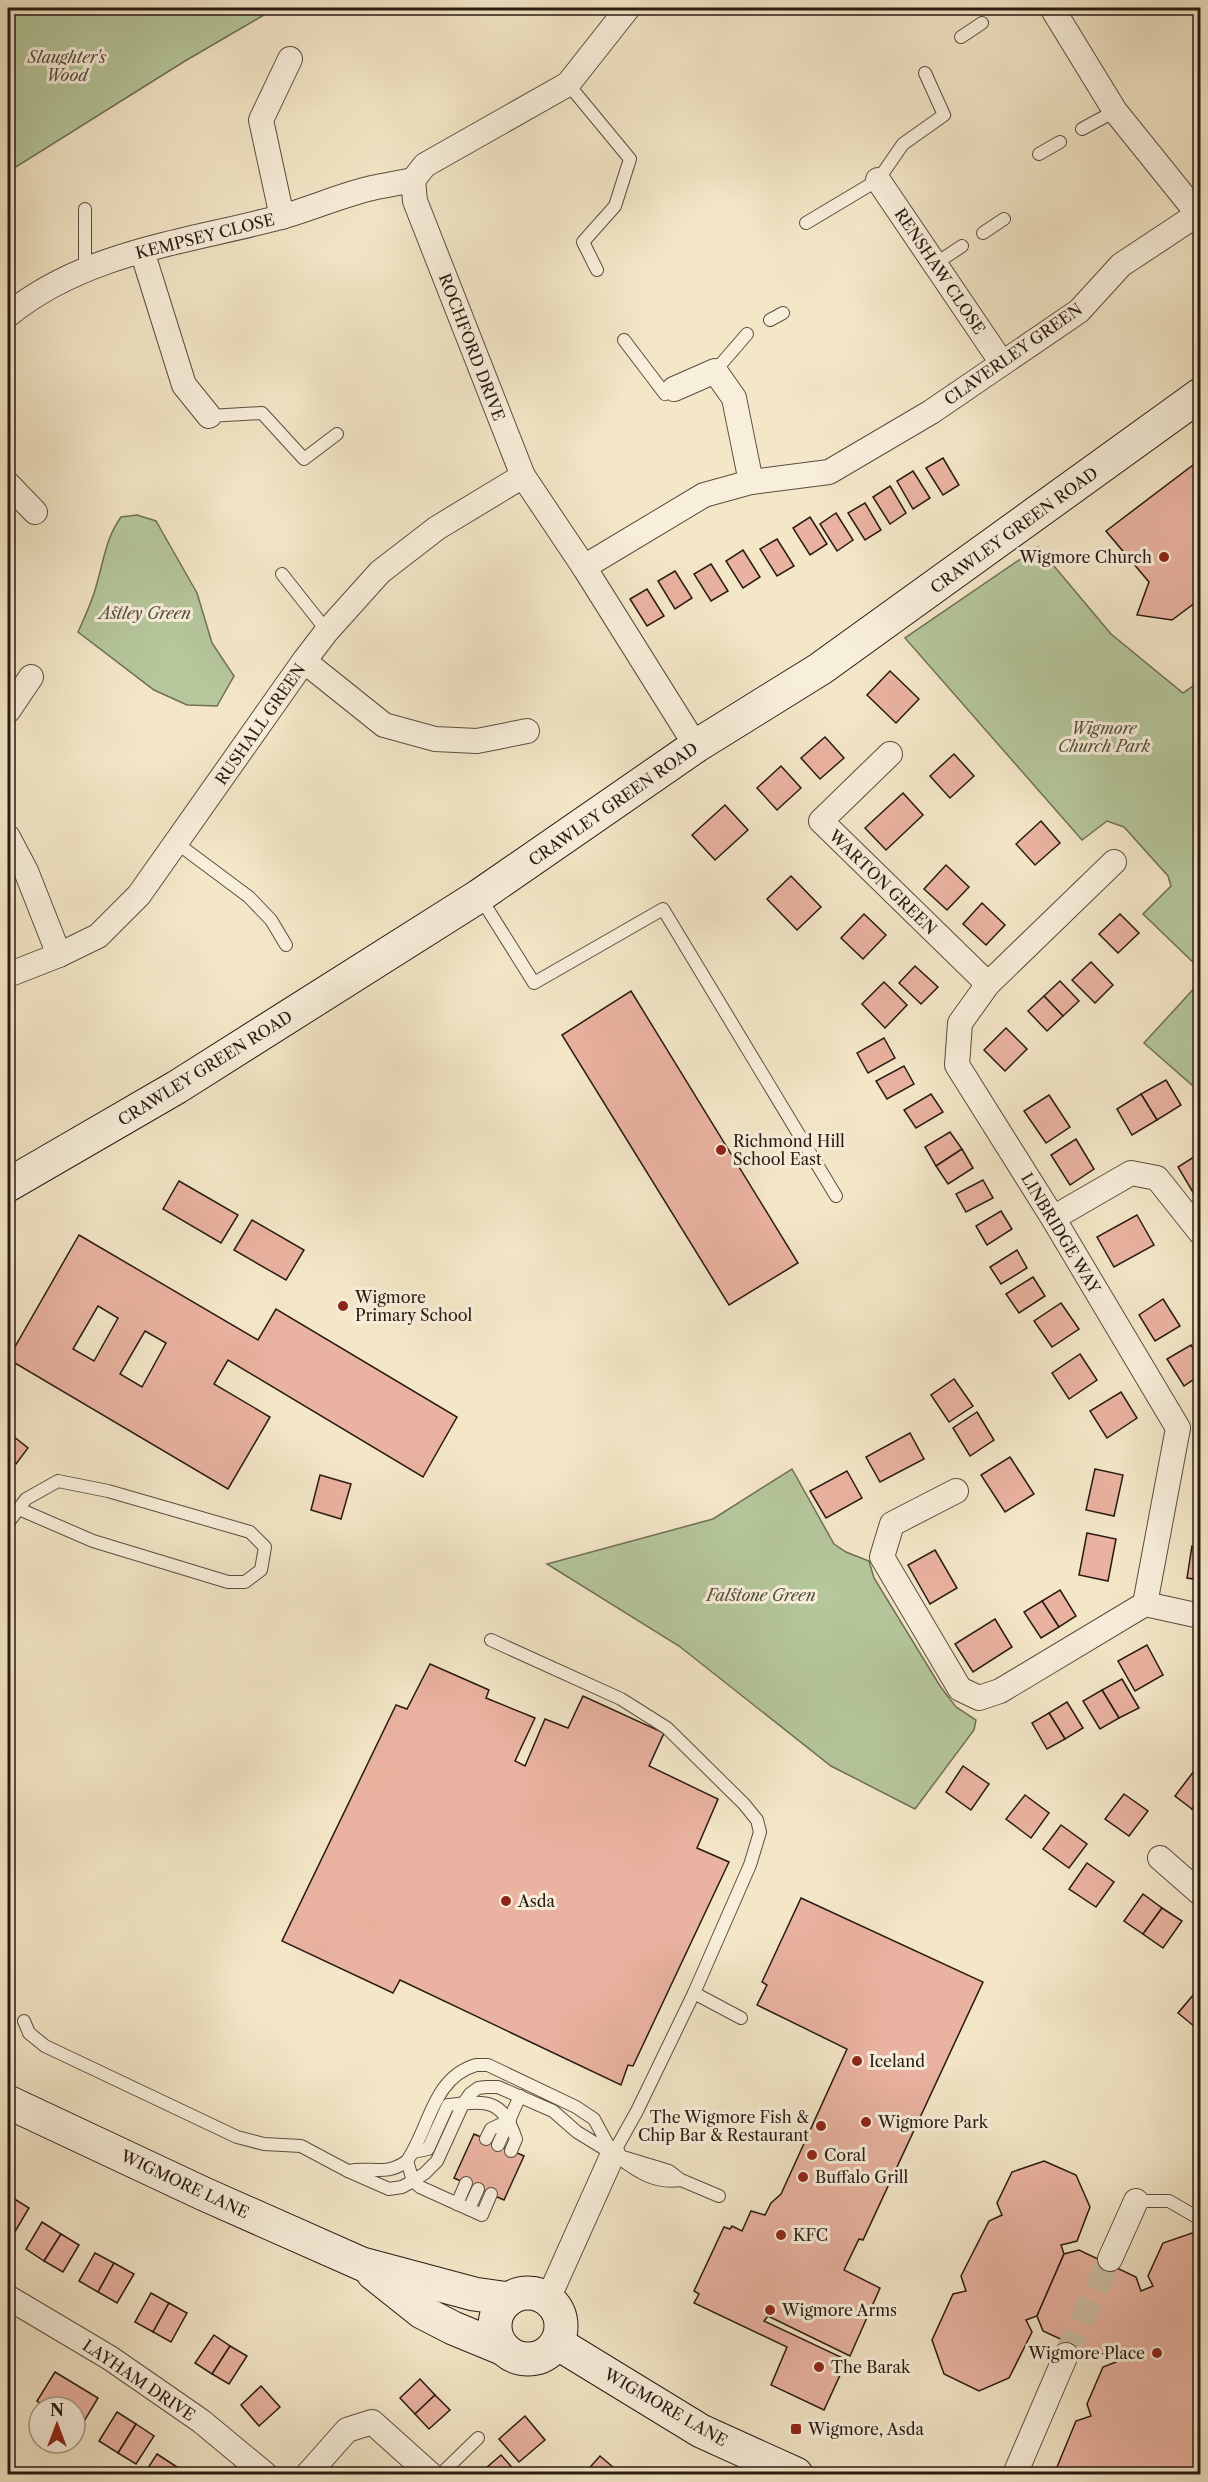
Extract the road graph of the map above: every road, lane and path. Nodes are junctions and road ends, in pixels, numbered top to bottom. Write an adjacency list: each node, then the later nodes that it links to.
1 (628, 8): 7 (street)
2 (1052, 8): 8 (street, CLAVERLEY GREEN)
3 (982, 23): 4 (lane)
4 (961, 37)
5 (290, 59): 16 (street)
6 (925, 73): 13 (lane)
7 (568, 84): 12 (street); 24 (lane)
8 (1115, 111): 9 (lane); 15 (street, CLAVERLEY GREEN)
9 (1082, 129)
10 (1060, 142): 11 (lane)
11 (1039, 154)
12 (413, 180): 16 (street, KEMPSEY CLOSE); 36 (street, ROCHFORD DRIVE)
13 (878, 180): 18 (lane); 22 (street, RENSHAW CLOSE)
14 (85, 209): 23 (lane)
15 (1199, 215): 30 (street, CLAVERLEY GREEN)
16 (282, 217): 21 (street, KEMPSEY CLOSE)
17 (1004, 219): 19 (lane)
18 (806, 223)
19 (983, 233)
20 (962, 246): 22 (lane)
21 (142, 251): 23 (street, KEMPSEY CLOSE); 34 (street)
22 (935, 264): 30 (street, RENSHAW CLOSE)
23 (85, 268): 26 (street, KEMPSEY CLOSE)
24 (597, 270)
25 (783, 313): 27 (lane)
26 (8, 315)
27 (770, 320)
28 (747, 334): 31 (lane)
29 (624, 340): 32 (lane)
30 (1002, 363): 37 (street, CLAVERLEY GREEN)
31 (715, 371): 32 (street); 37 (street)
32 (674, 389)
33 (1200, 395): 47 (street, CRAWLEY GREEN ROAD)
34 (209, 416): 35 (lane)
35 (337, 434)
36 (523, 476): 40 (street, ROCHFORD DRIVE); 42 (street, RUSHALL GREEN)
37 (751, 482): 40 (street, CLAVERLEY GREEN)
38 (8, 484): 39 (street)
39 (35, 512)
40 (584, 567): 47 (street, ROCHFORD DRIVE)
41 (282, 574): 42 (lane)
42 (327, 631): 43 (street, RUSHALL GREEN)
43 (304, 661): 46 (street); 50 (street, RUSHALL GREEN)
44 (31, 677): 45 (street)
45 (8, 711)
46 (527, 731)
47 (696, 746): 52 (street, CRAWLEY GREEN ROAD)
48 (890, 754): 56 (street, WARTON GREEN)
49 (8, 837): 54 (street)
50 (178, 844): 53 (lane); 54 (street, RUSHALL GREEN)
51 (1114, 862): 56 (street, LINBRIDGE WAY)
52 (479, 896): 57 (street, CRAWLEY GREEN ROAD); 58 (lane)
53 (286, 945)
54 (59, 956): 55 (street, RUSHALL GREEN)
55 (8, 975)
56 (988, 984): 59 (street, LINBRIDGE WAY)
57 (8, 1185)
58 (836, 1196)
59 (1053, 1218): 60 (street); 64 (street, LINBRIDGE WAY)
60 (1200, 1232)
61 (956, 1491): 64 (street)
62 (19, 1509): 62 (lane); 63 (lane)
63 (8, 1523)
64 (1145, 1604): 65 (street)
65 (1200, 1616)
66 (491, 1640): 69 (lane)
67 (1160, 1858): 68 (street)
68 (1200, 1893)
69 (694, 1994): 70 (lane); 79 (lane)
70 (741, 2018)
71 (24, 2021): 81 (lane)
72 (520, 2096): 74 (lane); 75 (lane); 79 (lane)
73 (8, 2102): 92 (street, WIGMORE LANE)
74 (463, 2104): 75 (lane); 80 (lane); 82 (lane)
75 (510, 2120): 76 (lane); 77 (lane); 78 (lane)
76 (486, 2139)
77 (498, 2145)
78 (511, 2151)
79 (613, 2154): 80 (lane); 86 (lane); 95 (street)
80 (410, 2157): 81 (lane); 82 (lane)
81 (348, 2171): 82 (lane)
82 (413, 2181): 88 (lane)
83 (466, 2184): 88 (lane)
84 (478, 2189): 89 (lane)
85 (491, 2194): 89 (lane)
86 (719, 2196)
87 (1136, 2200): 90 (lane); 91 (street)
88 (457, 2204): 89 (lane)
89 (469, 2209)
90 (1200, 2219)
91 (1110, 2259)
92 (363, 2264): 94 (street, WIGMORE LANE); 97 (street, WIGMORE LANE)
93 (8, 2298): 101 (street, LAYHAM DRIVE)
94 (509, 2299): 95 (street, WIGMORE LANE); 97 (street)
95 (548, 2299): 96 (street)
96 (557, 2343): 97 (street, WIGMORE LANE); 100 (street, WIGMORE LANE)
97 (504, 2349)
98 (1066, 2355): 105 (street)
99 (478, 2438): 104 (lane)
100 (786, 2472)
101 (265, 2475)
102 (308, 2475): 103 (street)
103 (430, 2475)
104 (441, 2475)
105 (1015, 2475)

